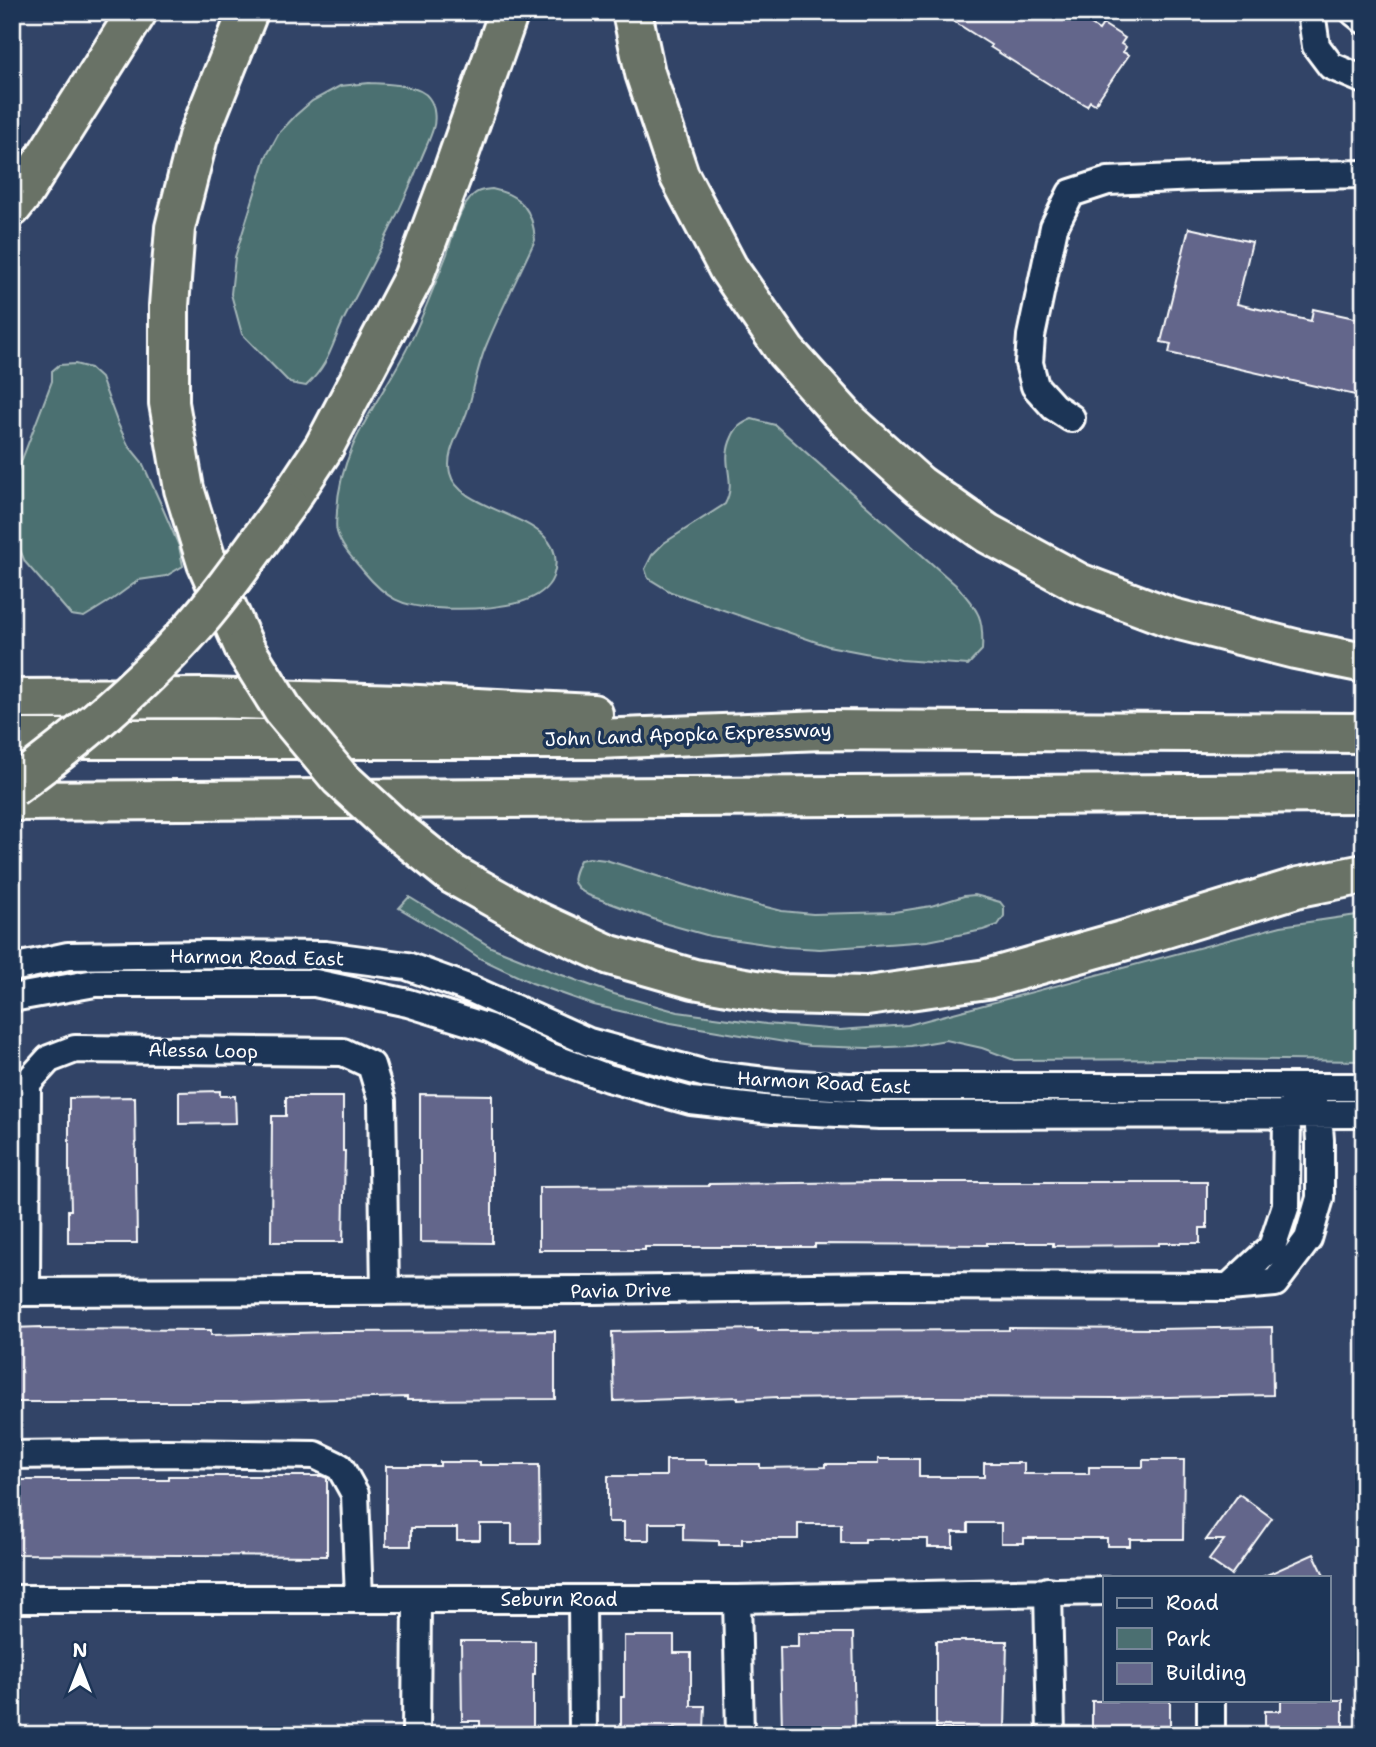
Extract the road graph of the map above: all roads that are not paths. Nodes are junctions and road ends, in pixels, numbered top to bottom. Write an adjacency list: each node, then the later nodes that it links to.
1 (137, 12): 10 (highway)
2 (248, 12): 20 (highway, bridge)
3 (509, 12): 17 (highway, bridge)
4 (632, 12): 12 (highway)
5 (1311, 12): 8 (street)
6 (1354, 12): 7 (street)
7 (1364, 20)
8 (1364, 80)
9 (1364, 174): 11 (street)
10 (12, 207)
11 (1071, 418)
12 (1364, 663)
13 (12, 699): 14 (highway)
14 (822, 730): 15 (highway, John Land Apopka Expressway); 16 (highway, John Land Apopka Expressway)
15 (1364, 733)
16 (12, 740)
17 (12, 788)
18 (1364, 793): 19 (highway)
19 (12, 801)
20 (1364, 874)
21 (12, 968): 23 (street, Harmon Road East)
22 (12, 998): 25 (street, Harmon Road East)
23 (1305, 1087): 24 (street, Harmon Road East); 25 (street); 26 (street, Pavia Drive)
24 (1364, 1087)
25 (1287, 1114): 26 (street, Harmon Road East); 28 (street)
26 (1318, 1114): 27 (street, Harmon Road East); 28 (street, Pavia Drive)
27 (1364, 1114)
28 (1229, 1287): 29 (street, Pavia Drive)
29 (385, 1291): 30 (street, Pavia Drive); 30 (street, Alessa Loop)
30 (19, 1292)
31 (12, 1455): 35 (street)
32 (1048, 1591): 33 (street, Seburn Road); 38 (street, Seburn Road); 43 (street)
33 (1103, 1591)
34 (12, 1599): 35 (street, Seburn Road)
35 (359, 1599): 36 (street, Seburn Road)
36 (417, 1599): 37 (street, Seburn Road); 40 (street)
37 (582, 1599): 38 (street, Seburn Road); 41 (street)
38 (737, 1599): 42 (street)
39 (1211, 1702): 44 (street)
40 (416, 1735)
41 (583, 1735)
42 (740, 1735)
43 (1051, 1735)
44 (1211, 1735)

